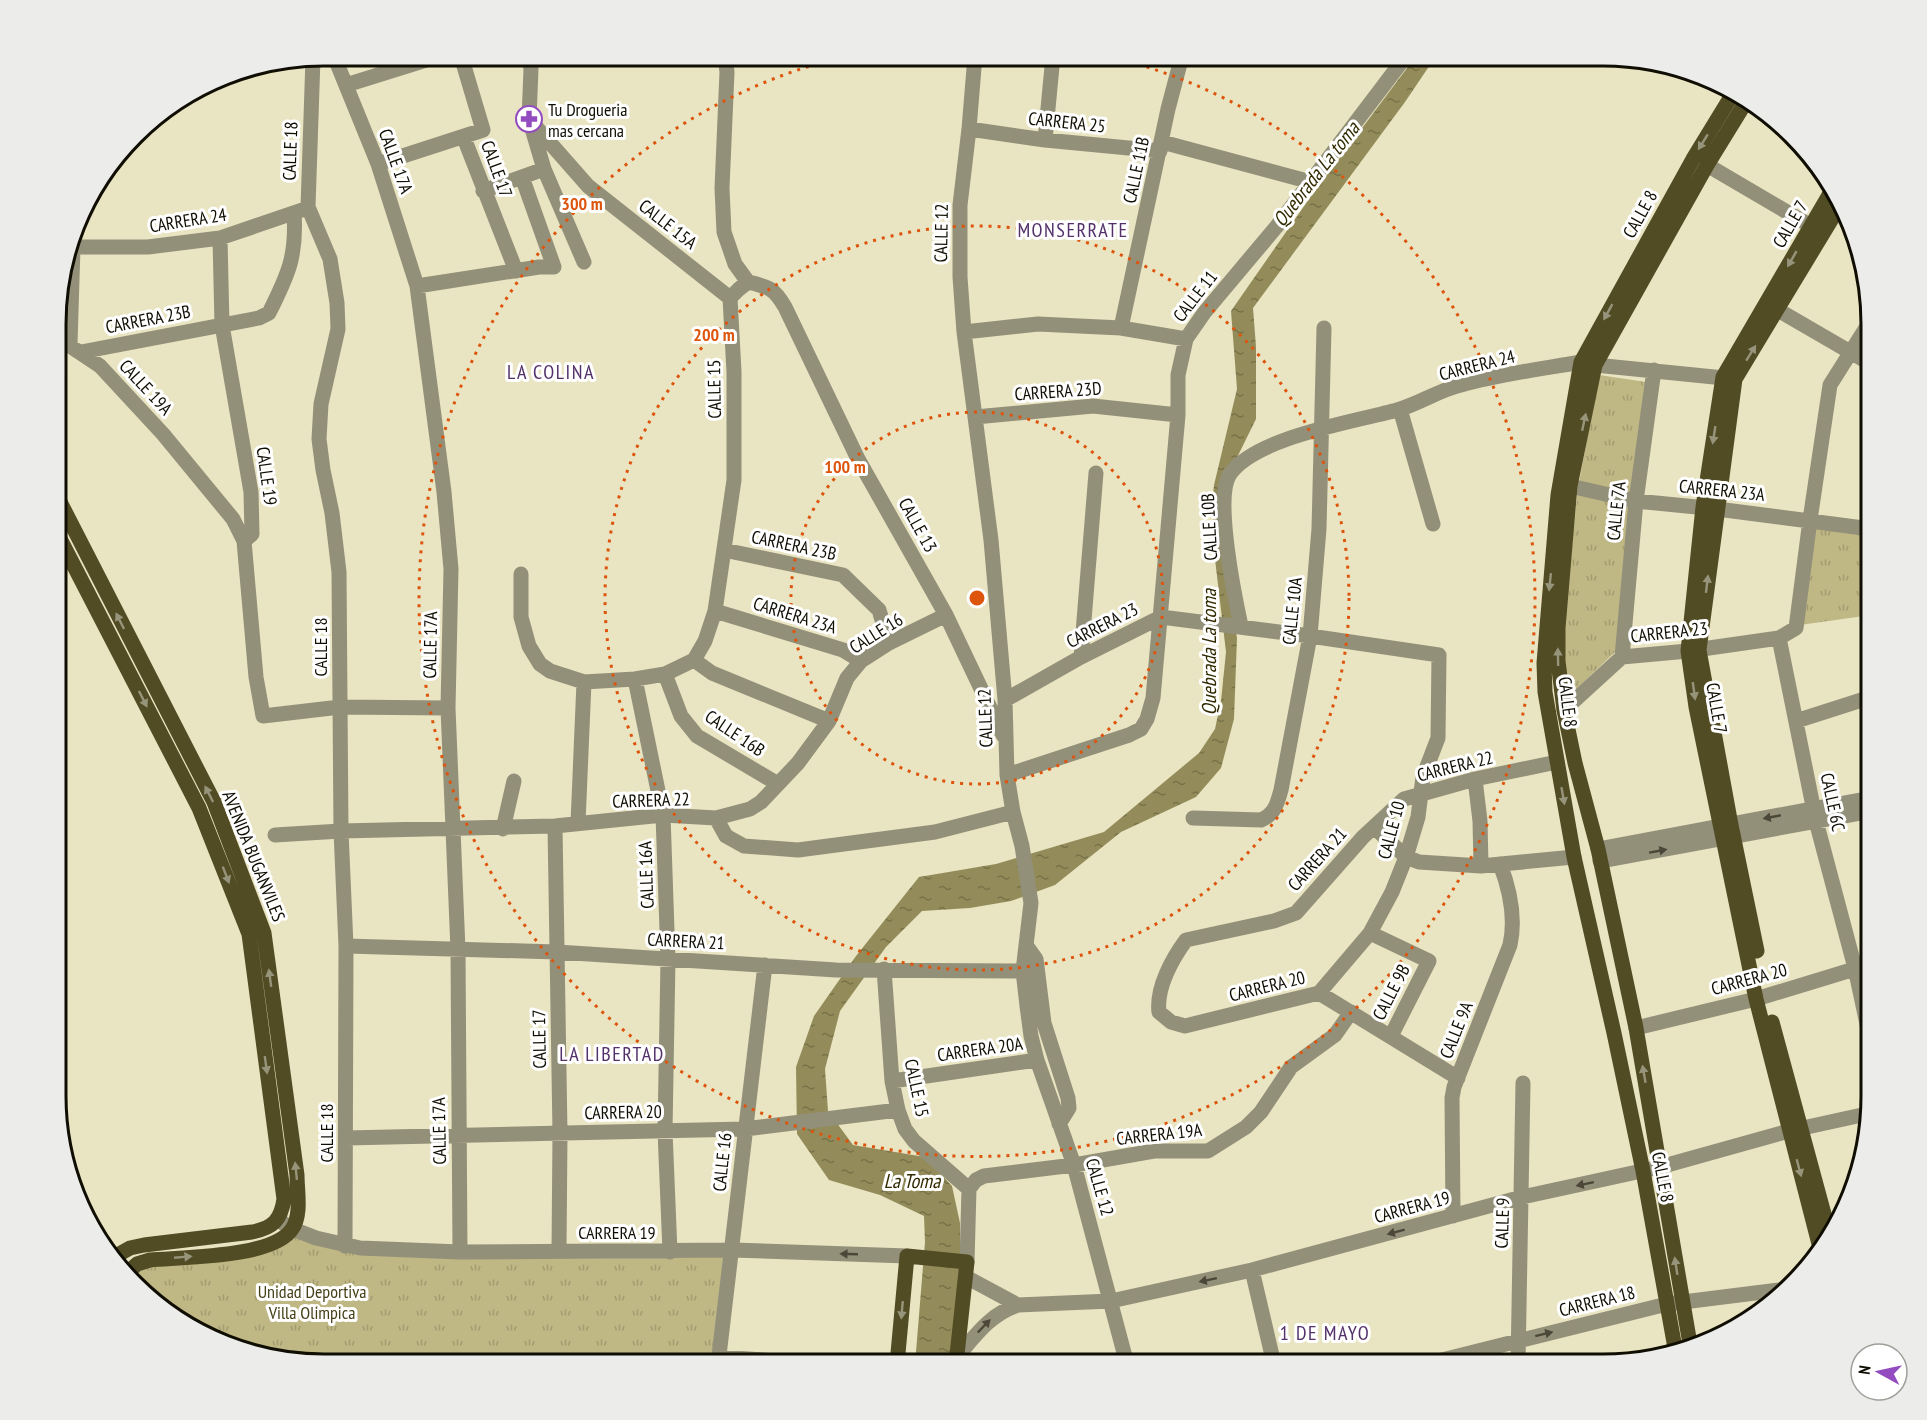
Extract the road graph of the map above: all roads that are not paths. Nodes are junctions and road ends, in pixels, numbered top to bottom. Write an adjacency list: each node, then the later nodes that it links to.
1 (338, 66): 11 (street, CALLE 17A)
2 (407, 66): 11 (street)
3 (464, 66): 16 (street, CALLE 17)
4 (531, 66): 14 (street)
5 (726, 66): 34 (street)
6 (974, 66): 15 (street, CALLE 12)
7 (1052, 66): 17 (street)
8 (1179, 66): 18 (street, CALLE 11B)
9 (1398, 66): 23 (street, CALLE 11)
10 (312, 67): 26 (street, CALLE 18)
11 (346, 85): 19 (street, CALLE 17A)
12 (1729, 100): 47 (main road, CALLE 8, one-way to 47)
13 (1743, 107): 20 (main road, CALLE 8)
14 (529, 119): 21 (street); 36 (street, CALLE 15A)
15 (969, 129): 17 (street, CARRERA 25); 41 (street, CALLE 12)
16 (464, 138): 19 (street); 24 (street, CALLE 17)
17 (1045, 140): 18 (street, CARRERA 25)
18 (1161, 146): 23 (street, CARRERA 25); 39 (street, CALLE 11B)
19 (378, 164): 35 (street, CALLE 17A)
20 (1707, 165): 28 (street); 47 (main road, CALLE 8)
21 (544, 169): 22 (street); 31 (street)
22 (522, 177): 24 (street); 32 (street)
23 (1311, 182): 43 (street, CALLE 11)
24 (483, 191): 32 (street, CALLE 17)
25 (1829, 200): 28 (main road, CALLE 7)
26 (301, 210): 29 (street, CARRERA 24); 38 (street, CARRERA 23B); 85 (street, CALLE 18)
27 (1834, 211): 28 (main road, CALLE 7)
28 (1818, 230): 37 (main road, CALLE 7); 49 (main road, CALLE 7, one-way to 49)
29 (220, 238): 30 (street, CARRERA 24); 38 (street, CALLE 19)
30 (78, 247)
31 (584, 262)
32 (516, 271): 35 (street)
33 (71, 272): 44 (street)
34 (748, 282): 36 (street); 68 (street, CALLE 13)
35 (417, 286): 86 (street, CALLE 17A)
36 (730, 298): 65 (street, CALLE 15)
37 (1779, 310): 45 (street); 49 (main road, CALLE 7, one-way to 37)
38 (222, 325): 44 (street, CARRERA 23B); 63 (street, CALLE 19)
39 (1121, 328): 41 (street); 43 (street)
40 (1324, 328): 53 (street, CALLE 10A)
41 (964, 332): 52 (street, CALLE 12)
42 (1861, 336): 45 (street)
43 (1186, 339): 51 (street, CALLE 11)
44 (69, 345): 63 (street, CALLE 19A)
45 (1851, 353): 46 (street); 60 (street)
46 (1861, 358)
47 (1588, 363): 48 (street, CARRERA 24); 50 (street, CARRERA 24); 56 (main road, CALLE 8, one-way to 47); 91 (main road, CALLE 8, one-way to 91)
48 (1654, 370): 49 (street, CARRERA 24); 57 (street, CALLE 7A)
49 (1729, 378): 58 (main road, CALLE 7)
50 (1400, 409): 53 (street, CARRERA 24); 61 (street)
51 (1178, 415): 52 (street, CARRERA 23D); 69 (street, CALLE 11)
52 (975, 417): 83 (street, CALLE 12)
53 (1322, 430): 54 (street, CARRERA 24); 71 (street, CALLE 10A)
54 (1239, 465): 70 (street, CALLE 10B)
55 (1096, 473): 76 (street)
56 (1570, 486): 57 (street, CARRERA 23A); 87 (main road, CALLE 8, one-way to 56)
57 (1636, 501): 58 (street, CARRERA 23A); 77 (street, CALLE 7A)
58 (1710, 508): 60 (street, CARRERA 23A); 74 (main road, CALLE 7)
59 (66, 514): 156 (main road, AVENIDA BUGANVILES, one-way to 59)
60 (1809, 520): 62 (street, CARRERA 23A); 72 (street, CARRERA 23)
61 (1433, 524)
62 (1861, 528)
63 (244, 541): 85 (street, CALLE 19)
64 (66, 550): 154 (main road, AVENIDA BUGANVILES, one-way to 154)
65 (724, 550): 67 (street, CALLE 15); 73 (street, CARRERA 23B)
66 (521, 574): 82 (street)
67 (715, 611): 78 (street, CALLE 15); 79 (street, CARRERA 23A)
68 (946, 615): 73 (street, CALLE 16); 90 (street, CALLE 13)
69 (1161, 617): 70 (street, CARRERA 23); 76 (street, CARRERA 23); 92 (street)
70 (1240, 626): 71 (street, CARRERA 23)
71 (1310, 636): 75 (street, CARRERA 23); 103 (street, CALLE 10A)
72 (1779, 638): 74 (street, CARRERA 23); 89 (street, CALLE 6C)
73 (889, 643): 79 (street, CALLE 16)
74 (1694, 650): 77 (street, CARRERA 23); 110 (main road, CALLE 7)
75 (1439, 655): 96 (street, CALLE 10)
76 (1081, 657): 83 (street, CARRERA 23)
77 (1622, 657): 87 (street, CARRERA 23)
78 (694, 660): 80 (street); 88 (street)
79 (861, 661): 88 (street, CALLE 16)
80 (665, 674): 81 (street); 95 (street, CALLE 16B)
81 (635, 679): 82 (street); 100 (street, CALLE 16A)
82 (584, 682): 104 (street)
83 (1005, 700): 90 (street, CALLE 12)
84 (1861, 700): 89 (street)
85 (340, 707): 86 (street); 109 (street, CALLE 18)
86 (448, 708): 107 (street, CALLE 17A)
87 (1564, 710): 112 (main road, CALLE 8)
88 (829, 721): 95 (street, CALLE 16)
89 (1796, 721): 101 (street, CALLE 6C)
90 (1005, 741): 92 (street, CALLE 12)
91 (1557, 762): 93 (street, CARRERA 22); 114 (main road, CALLE 8, one-way to 114)
92 (1007, 775): 98 (street, CALLE 12)
93 (1475, 779): 96 (street, CARRERA 22); 116 (street)
94 (514, 781): 108 (street)
95 (778, 784): 102 (street, CALLE 16)
96 (1420, 795): 106 (street, CARRERA 22); 113 (street, CALLE 10)
97 (1861, 801): 101 (street)
98 (1013, 812): 102 (street); 118 (street, CALLE 12)
99 (1861, 812): 101 (street)
100 (663, 815): 102 (street, CARRERA 22); 104 (street, CARRERA 22); 122 (street, CALLE 16A)
101 (1815, 815): 110 (street); 125 (street, CALLE 6C)
102 (716, 818)
103 (1193, 818)
104 (579, 823): 105 (street, CARRERA 22)
105 (555, 826): 108 (street, CARRERA 22); 121 (street, CALLE 17)
106 (1374, 827): 113 (street, CARRERA 21); 132 (street, CARRERA 21)
107 (454, 829): 108 (street, CARRERA 22); 109 (street, CARRERA 22); 120 (street, CALLE 17A)
108 (503, 829)
109 (341, 831): 111 (street, CARRERA 22); 119 (street, CALLE 18)
110 (1727, 832): 112 (street); 130 (main road, CALLE 7)
111 (275, 835)
112 (1599, 855): 133 (main road, CALLE 8)
113 (1406, 857): 116 (street); 117 (street, CALLE 10)
114 (1574, 857): 115 (street); 150 (main road, CALLE 8)
115 (1500, 864): 116 (street); 136 (street, CALLE 9A)
116 (1481, 866)
117 (1370, 933): 128 (street, CALLE 10); 134 (street, CALLE 9B)
118 (1026, 945): 127 (street, CALLE 12); 141 (street)
119 (346, 946): 120 (street, CARRERA 21); 147 (street, CALLE 18)
120 (458, 950): 121 (street, CARRERA 21); 146 (street, CALLE 17A)
121 (557, 952): 122 (street, CARRERA 21); 145 (street, CALLE 17)
122 (668, 959): 123 (street, CARRERA 21); 144 (street, CALLE 16A)
123 (765, 965): 126 (street, CARRERA 21); 142 (street, CALLE 16)
124 (1861, 966): 125 (street, CARRERA 20)
125 (1855, 968): 129 (street, CALLE 6C); 130 (street, CARRERA 20)
126 (879, 969): 127 (street, CARRERA 21); 137 (street, CALLE 15)
127 (1023, 971): 135 (street, CALLE 12)
128 (1319, 993): 131 (street, CARRERA 20); 132 (street, CARRERA 20)
129 (1861, 996)
130 (1761, 998): 133 (street, CARRERA 20); 143 (main road, CALLE 7)
131 (1351, 1012): 134 (street, CARRERA 20); 148 (street, CARRERA 19A)
132 (1171, 1022)
133 (1636, 1028): 149 (main road, CALLE 8, one-way to 133)
134 (1390, 1036): 136 (street, CARRERA 20)
135 (1037, 1060): 137 (street, CARRERA 20A); 141 (street, CALLE 12)
136 (1458, 1078): 153 (street, CALLE 9A)
137 (892, 1081): 139 (street, CALLE 15)
138 (1523, 1083): 152 (street, CALLE 9)
139 (898, 1110): 142 (street, CARRERA 20); 151 (street, CALLE 15)
140 (1860, 1115): 143 (street, CARRERA 19)
141 (1059, 1124): 148 (street, CALLE 12)
142 (745, 1129): 144 (street, CARRERA 20); 159 (street, CALLE 16)
143 (1795, 1129): 149 (street, CARRERA 19); 155 (main road, CALLE 7); 157 (main road, CALLE 7, one-way to 157)
144 (665, 1131): 145 (street, CARRERA 20); 161 (street, CALLE 16A)
145 (560, 1133): 146 (street, CARRERA 20); 160 (street, CALLE 17)
146 (458, 1136): 147 (street, CARRERA 20); 162 (street, CALLE 17A)
147 (346, 1138): 158 (street, CALLE 18)
148 (1074, 1165): 151 (street, CARRERA 19A); 169 (street, CALLE 12)
149 (1660, 1167): 150 (street, CARRERA 19); 170 (main road, CALLE 8, one-way to 149)
150 (1642, 1171): 152 (street, CARRERA 19, one-way to 152); 170 (main road, CALLE 8)
151 (969, 1189): 165 (street)
152 (1522, 1197): 153 (street, CARRERA 19); 173 (street, CALLE 9)
153 (1454, 1216): 167 (street, CARRERA 19, one-way to 167)
154 (278, 1220): 156 (street, CARRERA 19); 163 (main road)
155 (1826, 1225)
156 (293, 1229): 158 (street, CARRERA 19); 166 (main road, one-way to 156)
157 (1818, 1239)
158 (345, 1246): 162 (street, CARRERA 19)
159 (732, 1250): 161 (street, CARRERA 19); 164 (street, CARRERA 19, one-way to 159); 175 (street, CALLE 16)
160 (559, 1251): 161 (street, CARRERA 19); 162 (street, CARRERA 19)
161 (670, 1251)
162 (460, 1252)
163 (120, 1254)
164 (913, 1257): 165 (main road, CARRERA 19); 176 (main road, one-way to 176)
165 (965, 1267): 171 (street, CARRERA 19); 177 (main road)
166 (132, 1268)
167 (1252, 1270): 169 (street, CARRERA 19, one-way to 169); 180 (street)
168 (1772, 1291): 170 (street, CARRERA 18)
169 (1111, 1301): 171 (street, CARRERA 19); 179 (street, CALLE 12)
170 (1674, 1302): 172 (main road, CALLE 8); 173 (street, CARRERA 18, one-way to 170); 174 (main road, CALLE 8)
171 (1018, 1305): 178 (street, one-way to 171)
172 (1688, 1339)
173 (1518, 1341): 181 (street, CARRERA 18); 182 (street, CALLE 9)
174 (1675, 1343)
175 (719, 1354)
176 (898, 1354)
177 (958, 1354)
178 (962, 1354)
179 (1124, 1354)
180 (1272, 1354)
181 (1466, 1354)
182 (1518, 1354)

